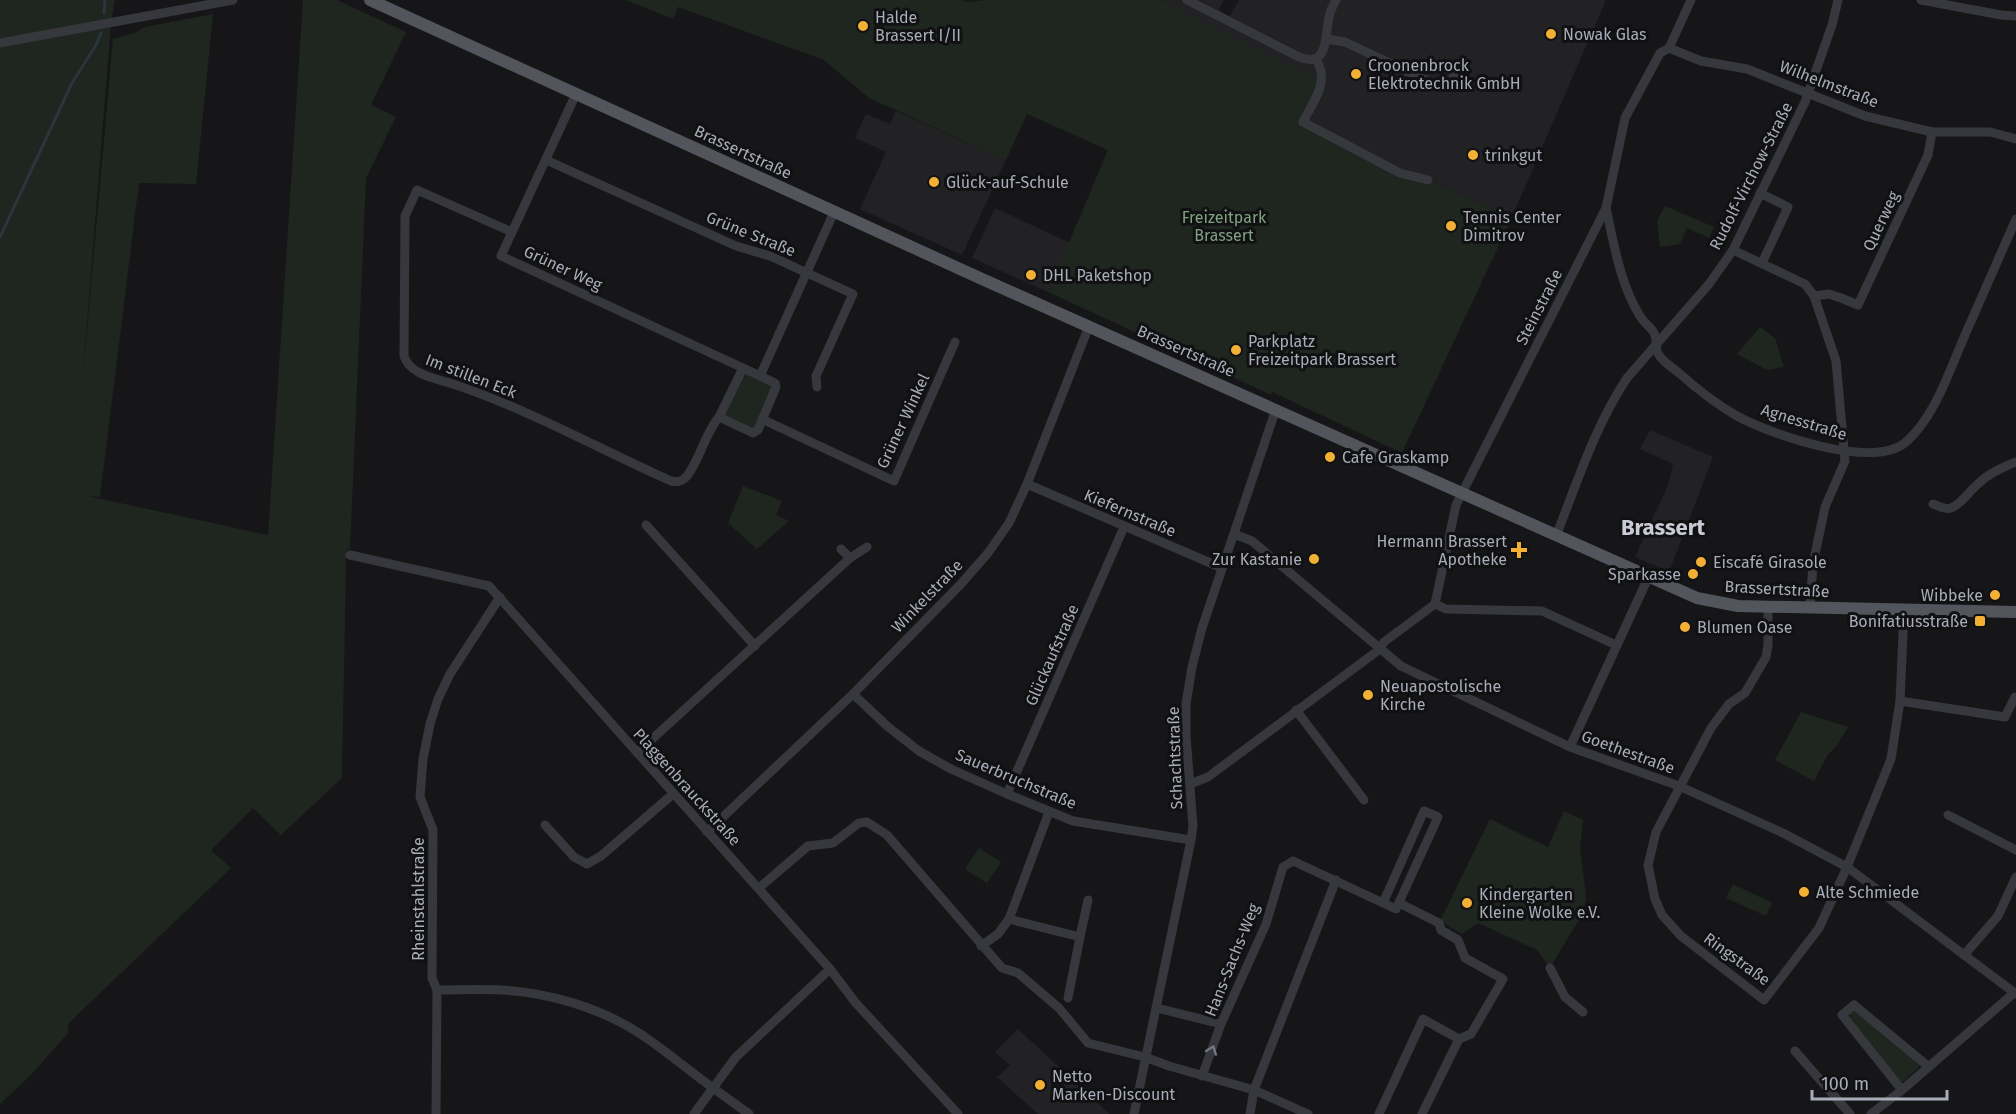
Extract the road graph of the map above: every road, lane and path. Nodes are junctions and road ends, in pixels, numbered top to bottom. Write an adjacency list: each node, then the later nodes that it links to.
1 (233, 0): 10 (street)
2 (370, 0): 15 (main road, Brassertstraße)
3 (1187, 0): 12 (street)
4 (1336, 0): 9 (street)
5 (1691, 0): 11 (street, Steinstraße)
6 (1838, 0): 14 (street, Rudolf-Virchow-Straße)
7 (1921, 0): 8 (street)
8 (2016, 16)
9 (1327, 39): 12 (street); 13 (street)
10 (0, 43)
11 (1669, 48): 14 (street, Wilhelmstraße); 21 (street, Steinstraße)
12 (1316, 59): 19 (street)
13 (1396, 66): 13 (street)
14 (1808, 93): 16 (street, Wilhelmstraße); 20 (street, Rudolf-Virchow-Straße)
15 (576, 94): 18 (street, Grüner Weg); 22 (main road, Brassertstraße)
16 (1932, 132): 17 (street, Wilhelmstraße); 28 (street, Querweg)
17 (2016, 139)
18 (546, 160): 24 (street, Grüner Weg); 27 (street, Grüne Straße)
19 (1428, 180)
20 (1760, 193): 25 (street, Rudolf-Virchow-Straße); 26 (street)
21 (1606, 208): 31 (street, Agnesstraße); 41 (street, Steinstraße)
22 (834, 212): 27 (street); 29 (main road, Brassertstraße)
23 (2016, 219): 38 (street, Agnesstraße)
24 (512, 232): 32 (street, Grüner Weg); 36 (street, Im stillen Eck)
25 (1733, 250): 26 (street); 31 (street, Rudolf-Virchow-Straße)
26 (1762, 263): 28 (street)
27 (806, 274): 33 (street); 34 (street, Grüne Straße)
28 (1814, 296): 38 (street)
29 (1089, 326): 35 (main road, Brassertstraße); 40 (street, Winkelstraße)
30 (955, 342): 37 (street, Grüner Winkel)
31 (1656, 346): 38 (street, Agnesstraße); 46 (street, Rudolf-Virchow-Straße)
32 (743, 368): 33 (street, Grüner Weg); 36 (street)
33 (760, 376): 37 (street)
34 (817, 387)
35 (1276, 409): 41 (main road, Brassertstraße); 45 (street, Schachtstraße)
36 (719, 417): 37 (street)
37 (762, 419)
38 (1843, 451): 56 (street)
39 (2016, 462): 42 (street)
40 (1027, 484): 44 (street, Kiefernstraße); 62 (street, Winkelstraße)
41 (1462, 495): 46 (main road, Brassertstraße); 54 (street, Steinstraße)
42 (1933, 504)
43 (646, 525): 60 (street)
44 (1124, 527): 51 (street, Kiefernstraße); 71 (street, Glückaufstraße)
45 (1234, 534): 51 (street, Schachtstraße); 61 (street, Goethestraße)
46 (1556, 536): 52 (main road, Brassertstraße)
47 (867, 547): 50 (street)
48 (841, 549): 50 (street)
49 (350, 555): 53 (street, Plaggenbrauckstraße)
50 (850, 558): 60 (street)
51 (1222, 568): 68 (street, Schachtstraße)
52 (1648, 578): 55 (main road, Brassertstraße); 59 (street)
53 (500, 597): 67 (street, Plaggenbrauckstraße); 92 (street, Rheinstahlstraße)
54 (1435, 604): 59 (street); 61 (street)
55 (1768, 607): 56 (main road, Brassertstraße); 69 (street, Ringstraße)
56 (1810, 607): 57 (main road, Brassertstraße)
57 (1904, 610): 58 (main road, Brassertstraße); 64 (street, Ringstraße)
58 (2016, 612)
59 (1616, 645): 66 (street)
60 (755, 646): 67 (street)
61 (1380, 649): 65 (street); 66 (street, Goethestraße)
62 (853, 694): 71 (street, Sauerbruchstraße); 76 (street, Winkelstraße)
63 (2015, 697): 64 (street)
64 (1900, 701): 79 (street, Ringstraße)
65 (1296, 710): 68 (street); 72 (street)
66 (1570, 747): 69 (street, Goethestraße)
67 (637, 753): 70 (street, Plaggenbrauckstraße)
68 (1190, 784): 77 (street, Schachtstraße)
69 (1679, 786): 79 (street, Goethestraße); 79 (street, Ringstraße)
70 (673, 794): 75 (street); 76 (street, Plaggenbrauckstraße)
71 (1007, 794): 73 (street, Sauerbruchstraße)
72 (1364, 800)
73 (1049, 812): 77 (street, Sauerbruchstraße); 86 (street)
74 (1948, 815): 78 (street)
75 (545, 825)
76 (707, 832): 82 (street, Plaggenbrauckstraße)
77 (1191, 840): 95 (street, Schachtstraße)
78 (2016, 850)
79 (1847, 867): 89 (street, Goethestraße)
80 (2016, 877): 89 (street)
81 (1336, 880): 84 (street); 97 (street, Hans-Sachs-Weg); 104 (street)
82 (759, 888): 88 (street); 91 (street, Plaggenbrauckstraße)
83 (1088, 900): 87 (street)
84 (1383, 903): 85 (street); 85 (street)
85 (1398, 906): 98 (street)
86 (1009, 919): 87 (street); 88 (street)
87 (1080, 937): 94 (street)
88 (981, 946): 100 (street)
89 (1964, 955): 93 (street, Goethestraße)
90 (1550, 968): 96 (street)
91 (830, 969): 103 (street); 109 (street, Plaggenbrauckstraße)
92 (437, 990): 103 (street); 106 (street, Rheinstahlstraße)
93 (2015, 993): 101 (street)
94 (1068, 998)
95 (1157, 1008): 97 (street); 100 (street, Schachtstraße)
96 (1583, 1012)
97 (1221, 1024): 102 (street, Hans-Sachs-Weg, one-way to 97)
98 (1459, 1039): 113 (street); 114 (street)
99 (1795, 1051): 115 (street)
100 (1145, 1057): 102 (street); 110 (street, Schachtstraße)
101 (1929, 1067): 105 (street); 105 (street)
102 (1202, 1076): 104 (street)
103 (713, 1088): 107 (street); 108 (street)
104 (1254, 1090): 111 (street); 112 (street)
105 (1902, 1090): 116 (street)
106 (436, 1114)
107 (694, 1114)
108 (748, 1114)
109 (958, 1114)
110 (1134, 1114)
111 (1250, 1114)
112 (1308, 1114)
113 (1379, 1114)
114 (1422, 1114)
115 (1850, 1114)
116 (1872, 1114)

